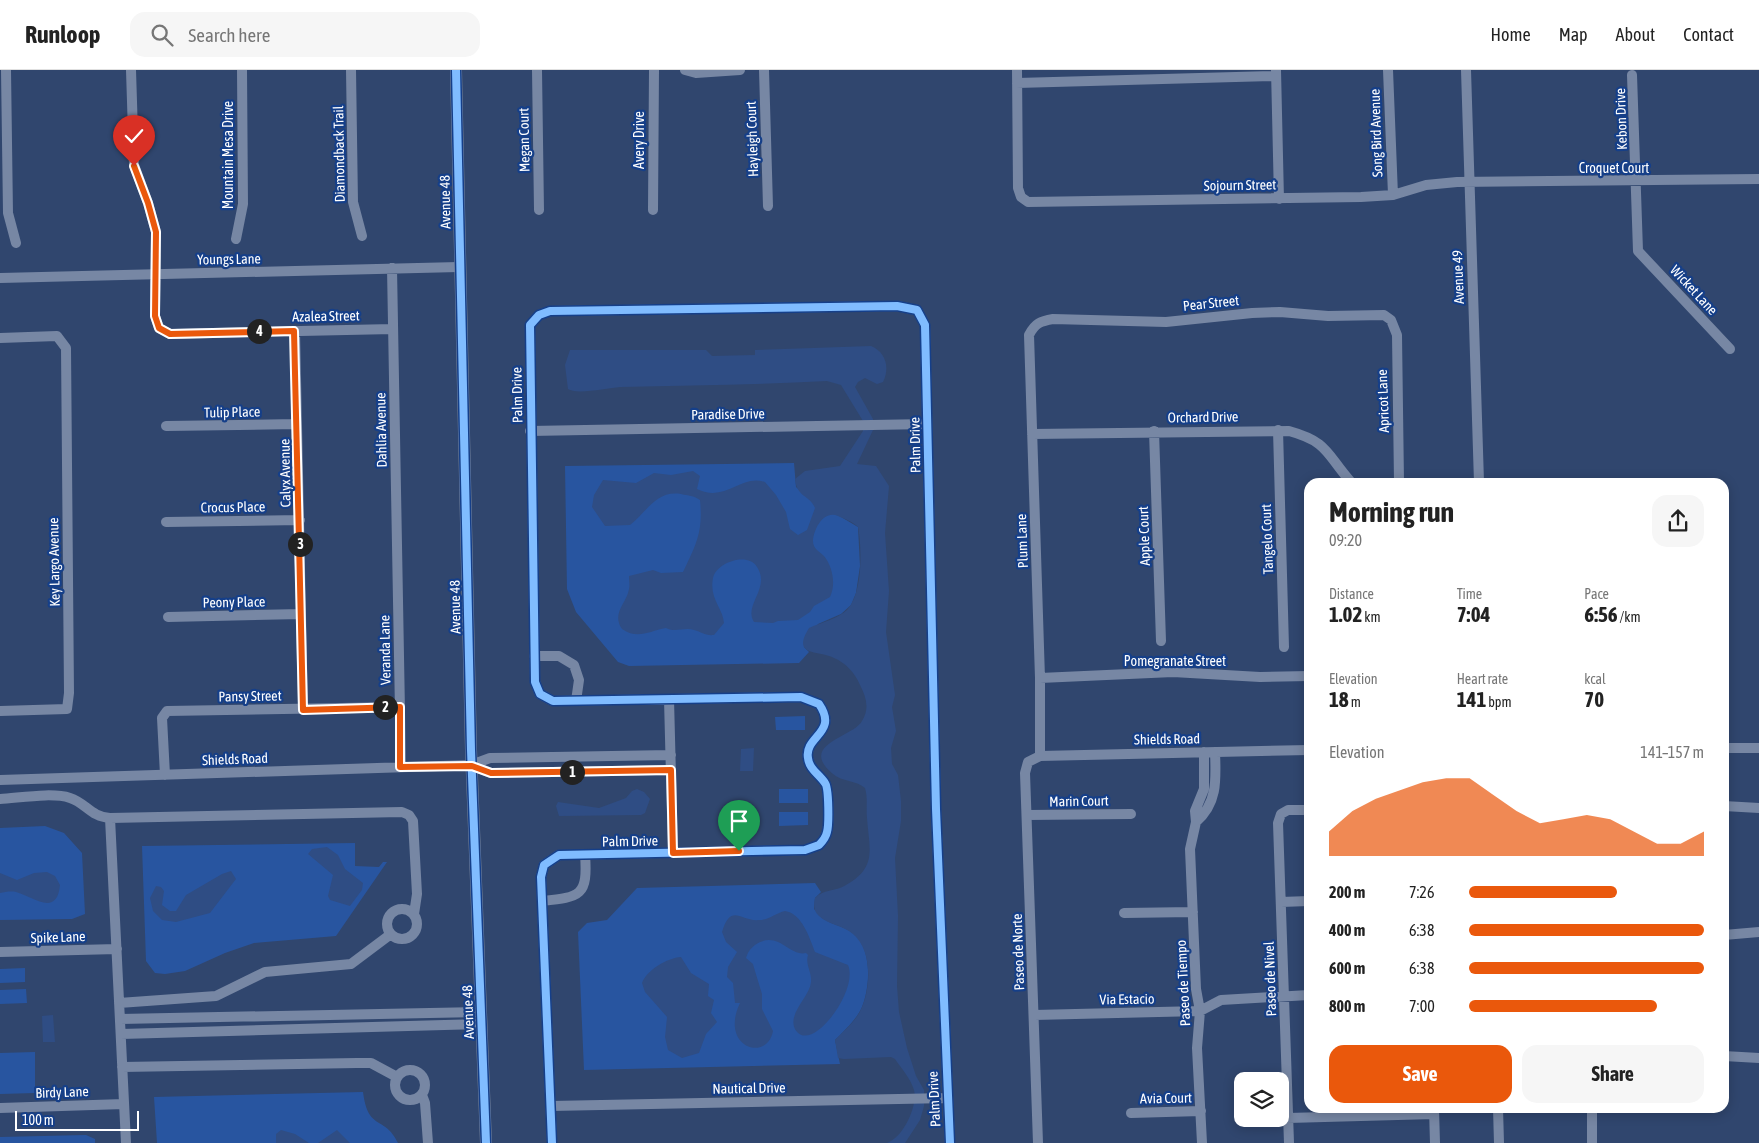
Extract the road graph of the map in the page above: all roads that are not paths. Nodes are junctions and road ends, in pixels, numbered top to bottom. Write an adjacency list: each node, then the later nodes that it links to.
1 (6, 70): 27 (street)
2 (132, 70): 31 (street)
3 (242, 70): 26 (street, Mountain Mesa Drive)
4 (351, 70): 25 (street, Diamondback Trail)
5 (456, 70): 29 (main road, Avenue 48)
6 (537, 70): 23 (street, Megan Court)
7 (654, 70): 24 (street, Avery Drive)
8 (685, 70): 9 (street)
9 (740, 70)
10 (764, 70): 22 (street, Hayleigh Court)
11 (1017, 70): 16 (street)
12 (1388, 70): 20 (street, Song Bird Avenue)
13 (1466, 70): 18 (street, Avenue 49)
14 (1276, 73): 16 (street); 21 (street)
15 (1632, 75): 19 (street, Kebon Drive)
16 (1017, 83): 21 (street, Sojourn Street)
17 (1759, 179): 19 (street, Croquet Court)
18 (1469, 182): 19 (street, Croquet Court); 20 (street, Sojourn Street); 48 (street, Avenue 49)
19 (1637, 182): 28 (street, Kebon Drive)
20 (1393, 195): 21 (street, Sojourn Street)
21 (1279, 199)
22 (768, 206)
23 (539, 210)
24 (652, 210)
25 (362, 236)
26 (236, 239)
27 (16, 243)
28 (1638, 251): 38 (street, Wicket Lane)
29 (459, 267): 30 (street, Youngs Lane); 72 (main road, Avenue 48)
30 (392, 268): 31 (street, Youngs Lane); 35 (street, Dahlia Avenue)
31 (157, 274): 32 (street, Youngs Lane); 36 (street, Azalea Street)
32 (0, 278)
33 (1391, 320): 34 (street, Pear Street); 47 (street, Apricot Lane)
34 (1034, 326): 45 (street, Plum Lane)
35 (393, 329): 36 (street, Azalea Street); 51 (street, Dahlia Avenue)
36 (294, 331): 39 (street, Calyx Avenue)
37 (0, 338): 63 (street, Key Largo Avenue)
38 (1730, 349)
39 (297, 424): 41 (street, Tulip Place); 49 (street, Calyx Avenue)
40 (927, 424): 43 (street, Paradise Drive); 43 (street, Palm Drive); 112 (street, Palm Drive)
41 (166, 426)
42 (1278, 430): 44 (street, Orchard Drive); 46 (street, Orchard Drive); 55 (street, Tangelo Court)
43 (530, 431): 56 (street, Palm Drive)
44 (1154, 431): 45 (street, Orchard Drive); 54 (street, Apple Court)
45 (1032, 434): 58 (street, Plum Lane)
46 (1348, 478)
47 (1399, 478)
48 (1479, 478)
49 (300, 520): 50 (street, Crocus Place); 52 (street, Calyx Avenue)
50 (166, 522)
51 (398, 591): 61 (street, Veranda Lane)
52 (301, 614): 53 (street, Peony Place); 62 (street, Calyx Avenue)
53 (168, 617)
54 (1161, 641)
55 (1284, 647)
56 (534, 656): 60 (street, Palm Drive); 60 (street)
57 (1304, 676): 58 (street, Pomegranate Street)
58 (1040, 678): 70 (street, Plum Lane)
59 (669, 699): 60 (street, Palm Drive); 69 (street); 85 (street, Palm Drive)
60 (576, 701)
61 (400, 707): 62 (street, Pansy Street); 73 (street, Veranda Lane)
62 (303, 710): 75 (street, Pansy Street)
63 (0, 711)
64 (1729, 748): 65 (street)
65 (1759, 748)
66 (1304, 750): 68 (street, Shields Road)
67 (1204, 752): 68 (street, Shields Road); 70 (street, Shields Road); 84 (street, Paseo de Tiempo)
68 (1216, 752): 84 (street, Paseo de Tiempo)
69 (670, 755): 72 (street, Shields Road); 74 (street)
70 (1040, 756): 71 (street, Shields Road)
71 (1028, 762): 82 (street, Paseo de Norte)
72 (472, 766): 73 (street, Shields Road); 74 (street, Shields Road); 103 (main road, Avenue 48)
73 (400, 767): 75 (street, Shields Road)
74 (671, 770): 85 (street)
75 (165, 776): 76 (street, Shields Road)
76 (0, 780)
77 (0, 798): 83 (street)
78 (1729, 806): 79 (street)
79 (1759, 808)
80 (1304, 810): 89 (street, Paseo de Nivel)
81 (1131, 814): 82 (street, Marin Court)
82 (1027, 816): 102 (street, Paseo de Norte)
83 (110, 818): 92 (street); 96 (street)
84 (1196, 822): 90 (street, Paseo de Tiempo)
85 (673, 853): 86 (street, Palm Drive)
86 (585, 854): 87 (street, Palm Drive); 87 (street, Palm Drive)
87 (542, 901): 114 (street, Palm Drive)
88 (1304, 901): 89 (street)
89 (1281, 902): 99 (street, Paseo de Nivel)
90 (1193, 912): 91 (street); 101 (street, Paseo de Tiempo)
91 (1124, 913)
92 (414, 914): 94 (street); 94 (street)
93 (1759, 932): 95 (street)
94 (391, 934): 100 (street)
95 (1729, 935)
96 (117, 949): 97 (street, Spike Lane); 100 (street)
97 (0, 952)
98 (1304, 995): 99 (street, Via Estacio)
99 (1285, 996): 101 (street, Via Estacio); 109 (street, Paseo de Nivel)
100 (119, 1003): 104 (street)
101 (1200, 1011): 102 (street, Via Estacio); 116 (street, Paseo de Tiempo)
102 (1034, 1015): 129 (street, Paseo de Norte)
103 (481, 1018): 104 (street); 105 (street); 126 (main road, Avenue 48)
104 (120, 1019): 105 (street)
105 (121, 1034): 108 (street)
106 (1729, 1056): 107 (street)
107 (1759, 1058)
108 (122, 1067): 110 (street); 113 (street)
109 (1287, 1072)
110 (397, 1077): 111 (street); 111 (street)
111 (422, 1095): 125 (street)
112 (948, 1098): 114 (street, Nautical Drive); 128 (street, Palm Drive)
113 (124, 1104): 115 (street, Birdy Lane); 124 (street)
114 (551, 1106): 127 (street, Palm Drive)
115 (0, 1108)
116 (1201, 1111): 117 (street, Avia Court); 130 (street, Paseo de Tiempo)
117 (1131, 1113)
118 (1392, 1113): 122 (street)
119 (1434, 1113): 132 (street)
120 (1498, 1113): 133 (street)
121 (1592, 1113): 134 (street)
122 (1289, 1118)
123 (1288, 1127): 131 (street, Paseo de Nivel)
124 (126, 1143)
125 (428, 1143)
126 (486, 1143)
127 (552, 1143)
128 (950, 1143)
129 (1038, 1143)
130 (1202, 1143)
131 (1289, 1143)
132 (1435, 1143)
133 (1499, 1143)
134 (1592, 1143)

